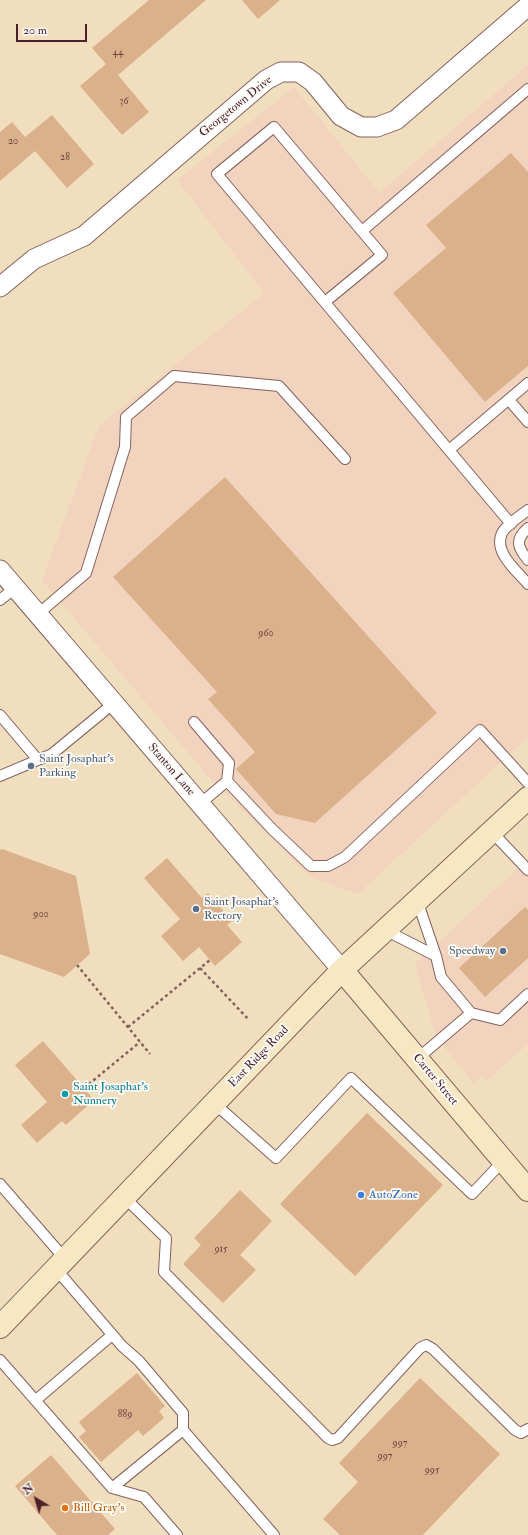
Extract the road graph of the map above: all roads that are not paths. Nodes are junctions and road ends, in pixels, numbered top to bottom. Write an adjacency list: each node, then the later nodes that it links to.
1 (528, 6): 4 (street, Georgetown Drive)
2 (528, 89): 3 (lane)
3 (362, 231): 5 (lane); 5 (lane)
4 (0, 287)
5 (325, 302): 9 (lane)
6 (528, 383): 7 (lane)
7 (509, 400): 8 (lane); 9 (lane)
8 (528, 422)
9 (449, 450): 12 (lane)
10 (344, 459): 19 (lane)
11 (528, 510): 12 (lane)
12 (511, 524): 16 (lane)
13 (528, 528): 14 (lane)
14 (528, 560)
15 (0, 570): 17 (street, Stanton Lane)
16 (528, 584)
17 (15, 588): 18 (lane); 19 (street, Stanton Lane)
18 (0, 600)
19 (38, 614): 20 (street, Stanton Lane)
20 (114, 703): 23 (lane); 28 (street, Stanton Lane)
21 (0, 715): 23 (lane)
22 (194, 722): 25 (lane)
23 (38, 760): 24 (lane)
24 (0, 776)
25 (227, 780): 26 (lane); 28 (lane)
26 (528, 783)
27 (528, 798): 29 (main road, East Ridge Road)
28 (200, 804): 34 (street, Stanton Lane)
29 (492, 832): 30 (lane); 31 (main road, East Ridge Road)
30 (528, 870)
31 (417, 900): 32 (main road, East Ridge Road); 33 (lane)
32 (385, 930): 33 (lane); 34 (main road, East Ridge Road)
33 (436, 956): 36 (lane)
34 (342, 970): 37 (main road, Carter Street); 38 (main road, East Ridge Road)
35 (528, 994): 36 (lane)
36 (470, 1013): 37 (lane)
37 (417, 1059): 39 (main road, Carter Street)
38 (214, 1103): 39 (lane); 42 (main road, East Ridge Road)
39 (503, 1160): 41 (main road, Carter Street)
40 (0, 1184): 43 (lane)
41 (527, 1188)
42 (124, 1198): 43 (main road, East Ridge Road); 48 (lane)
43 (61, 1264): 44 (main road, East Ridge Road); 45 (lane)
44 (0, 1327)
45 (112, 1335): 47 (lane); 49 (lane)
46 (0, 1360): 47 (lane)
47 (36, 1400): 50 (lane)
48 (528, 1429)
49 (183, 1430): 50 (lane); 52 (lane)
50 (112, 1488): 51 (lane)
51 (177, 1535)
52 (274, 1535)

